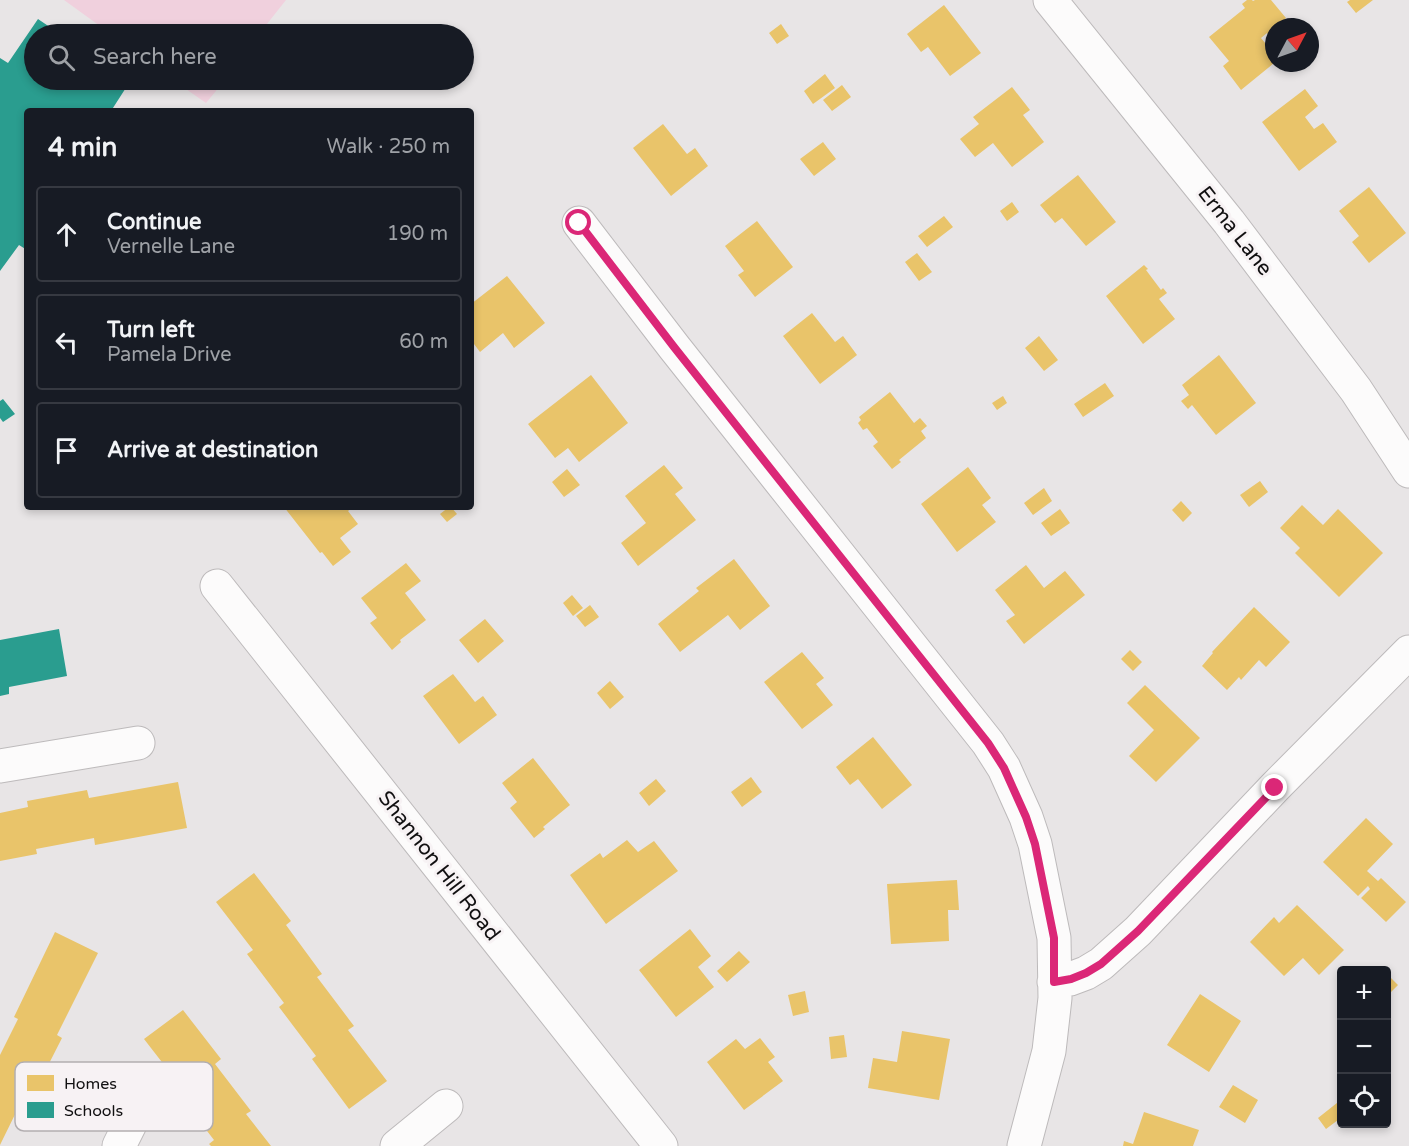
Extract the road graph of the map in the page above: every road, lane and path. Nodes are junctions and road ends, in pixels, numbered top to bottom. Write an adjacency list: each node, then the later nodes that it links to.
1 (1050, 0): 3 (street, Erma Lane)
2 (579, 223): 8 (street)
3 (1409, 471)
4 (217, 586): 13 (street, Shannon Hill Road)
5 (1409, 652): 8 (street)
6 (138, 743): 7 (street)
7 (0, 766)
8 (1054, 982): 14 (street)
9 (446, 1106): 12 (street)
10 (126, 1131): 11 (street)
11 (119, 1146)
12 (397, 1146)
13 (662, 1146)
14 (1024, 1146)

